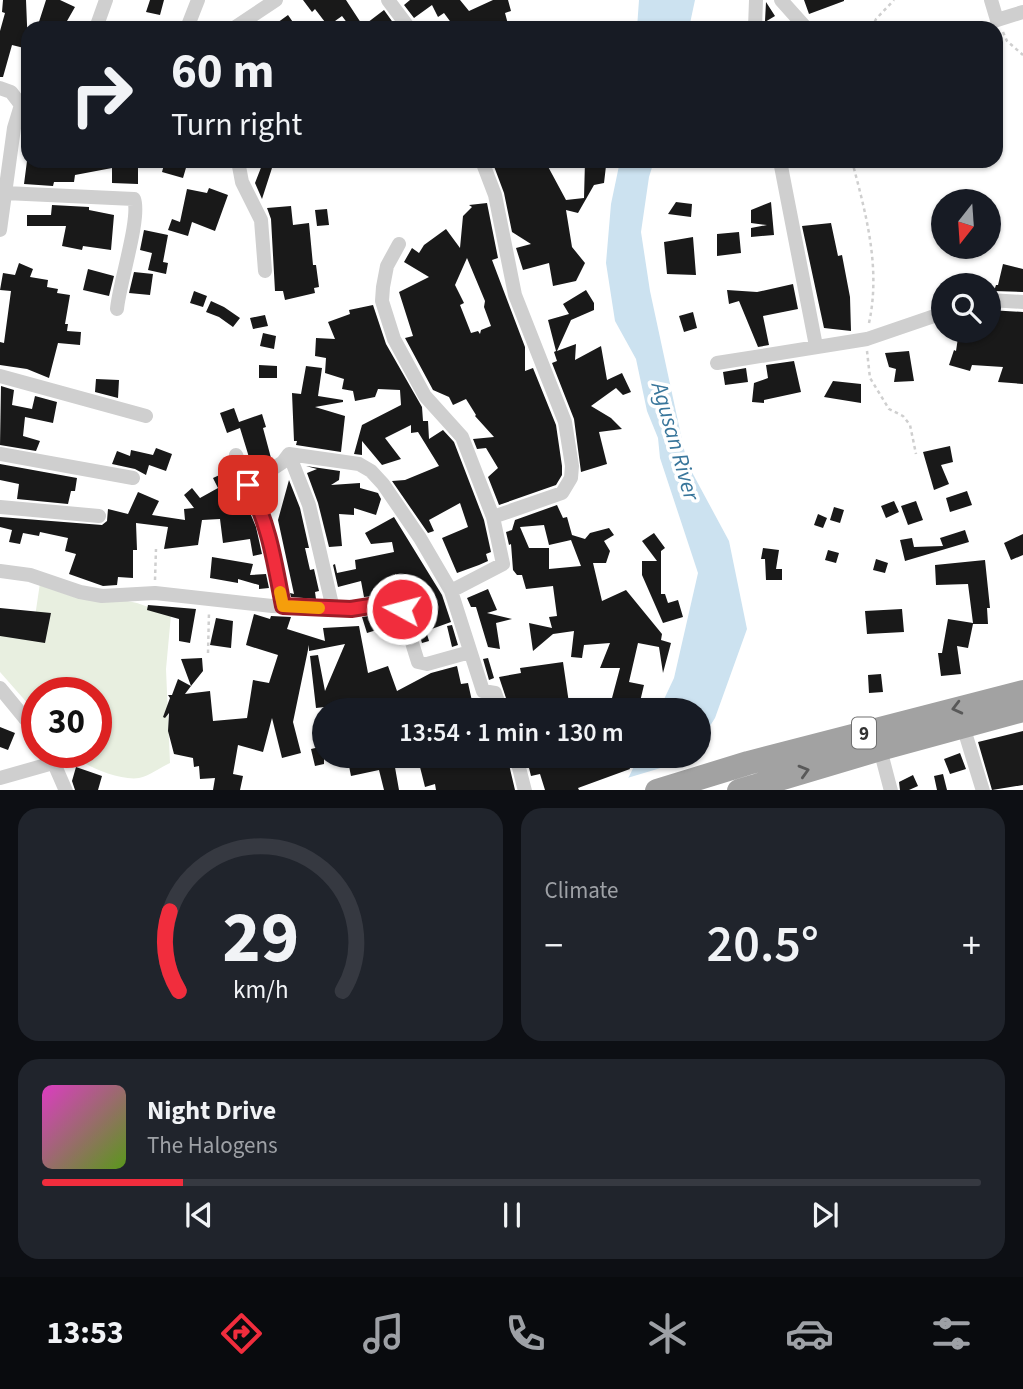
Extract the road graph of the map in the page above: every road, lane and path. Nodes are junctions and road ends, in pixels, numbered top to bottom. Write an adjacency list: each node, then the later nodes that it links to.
1 (106, 0): 11 (street)
2 (198, 0): 12 (street)
3 (276, 0): 13 (street)
4 (388, 0): 14 (street)
5 (756, 0): 15 (street)
6 (781, 0): 16 (street)
7 (894, 0): 17 (path)
8 (991, 0): 10 (street)
9 (1023, 12): 10 (street)
10 (997, 20)
11 (98, 21)
12 (190, 21)
13 (244, 21)
14 (404, 21)
15 (755, 21)
16 (800, 21)
17 (875, 21)
18 (1003, 33): 19 (path)
19 (1023, 55)
20 (0, 88): 21 (street)
21 (21, 102)
22 (21, 112): 27 (street)
23 (239, 168): 30 (street)
24 (485, 168): 48 (street)
25 (781, 168): 36 (street)
26 (854, 168): 35 (path)
27 (5, 193): 28 (street); 33 (street)
28 (0, 230)
29 (399, 244): 48 (street)
30 (265, 271)
31 (1001, 301): 32 (street)
32 (1023, 302)
33 (117, 309)
34 (931, 317): 35 (street)
35 (867, 339): 36 (street); 43 (path)
36 (816, 346): 37 (street)
37 (717, 363)
38 (0, 376): 39 (street)
39 (146, 416)
40 (0, 454): 44 (street)
41 (236, 454): 45 (street)
42 (289, 454): 45 (street); 51 (street); 55 (street)
43 (916, 454)
44 (133, 478)
45 (248, 485): 54 (street)
46 (0, 507): 47 (street)
47 (99, 516)
48 (493, 517): 51 (street)
49 (156, 549): 52 (path)
50 (0, 571): 52 (street)
51 (451, 592): 56 (street)
52 (155, 593): 53 (street)
53 (210, 598): 54 (street); 57 (path)
54 (283, 606): 55 (street)
55 (332, 609): 56 (street)
56 (470, 652): 60 (street)
57 (208, 653)
58 (0, 688): 62 (street)
59 (1023, 692): 69 (highway, 9, one-way to 69)
60 (497, 698)
61 (1023, 710): 63 (highway, 9)
62 (21, 714)
63 (963, 726): 64 (highway, 9); 74 (street)
64 (880, 749): 69 (highway, 9, one-way to 64); 73 (street)
65 (26, 768): 68 (street)
66 (56, 768): 70 (street)
67 (519, 768): 71 (street)
68 (0, 778)
69 (741, 784): 72 (highway, 9)
70 (66, 790)
71 (525, 790)
72 (657, 790)
73 (891, 790)
74 (984, 790)

